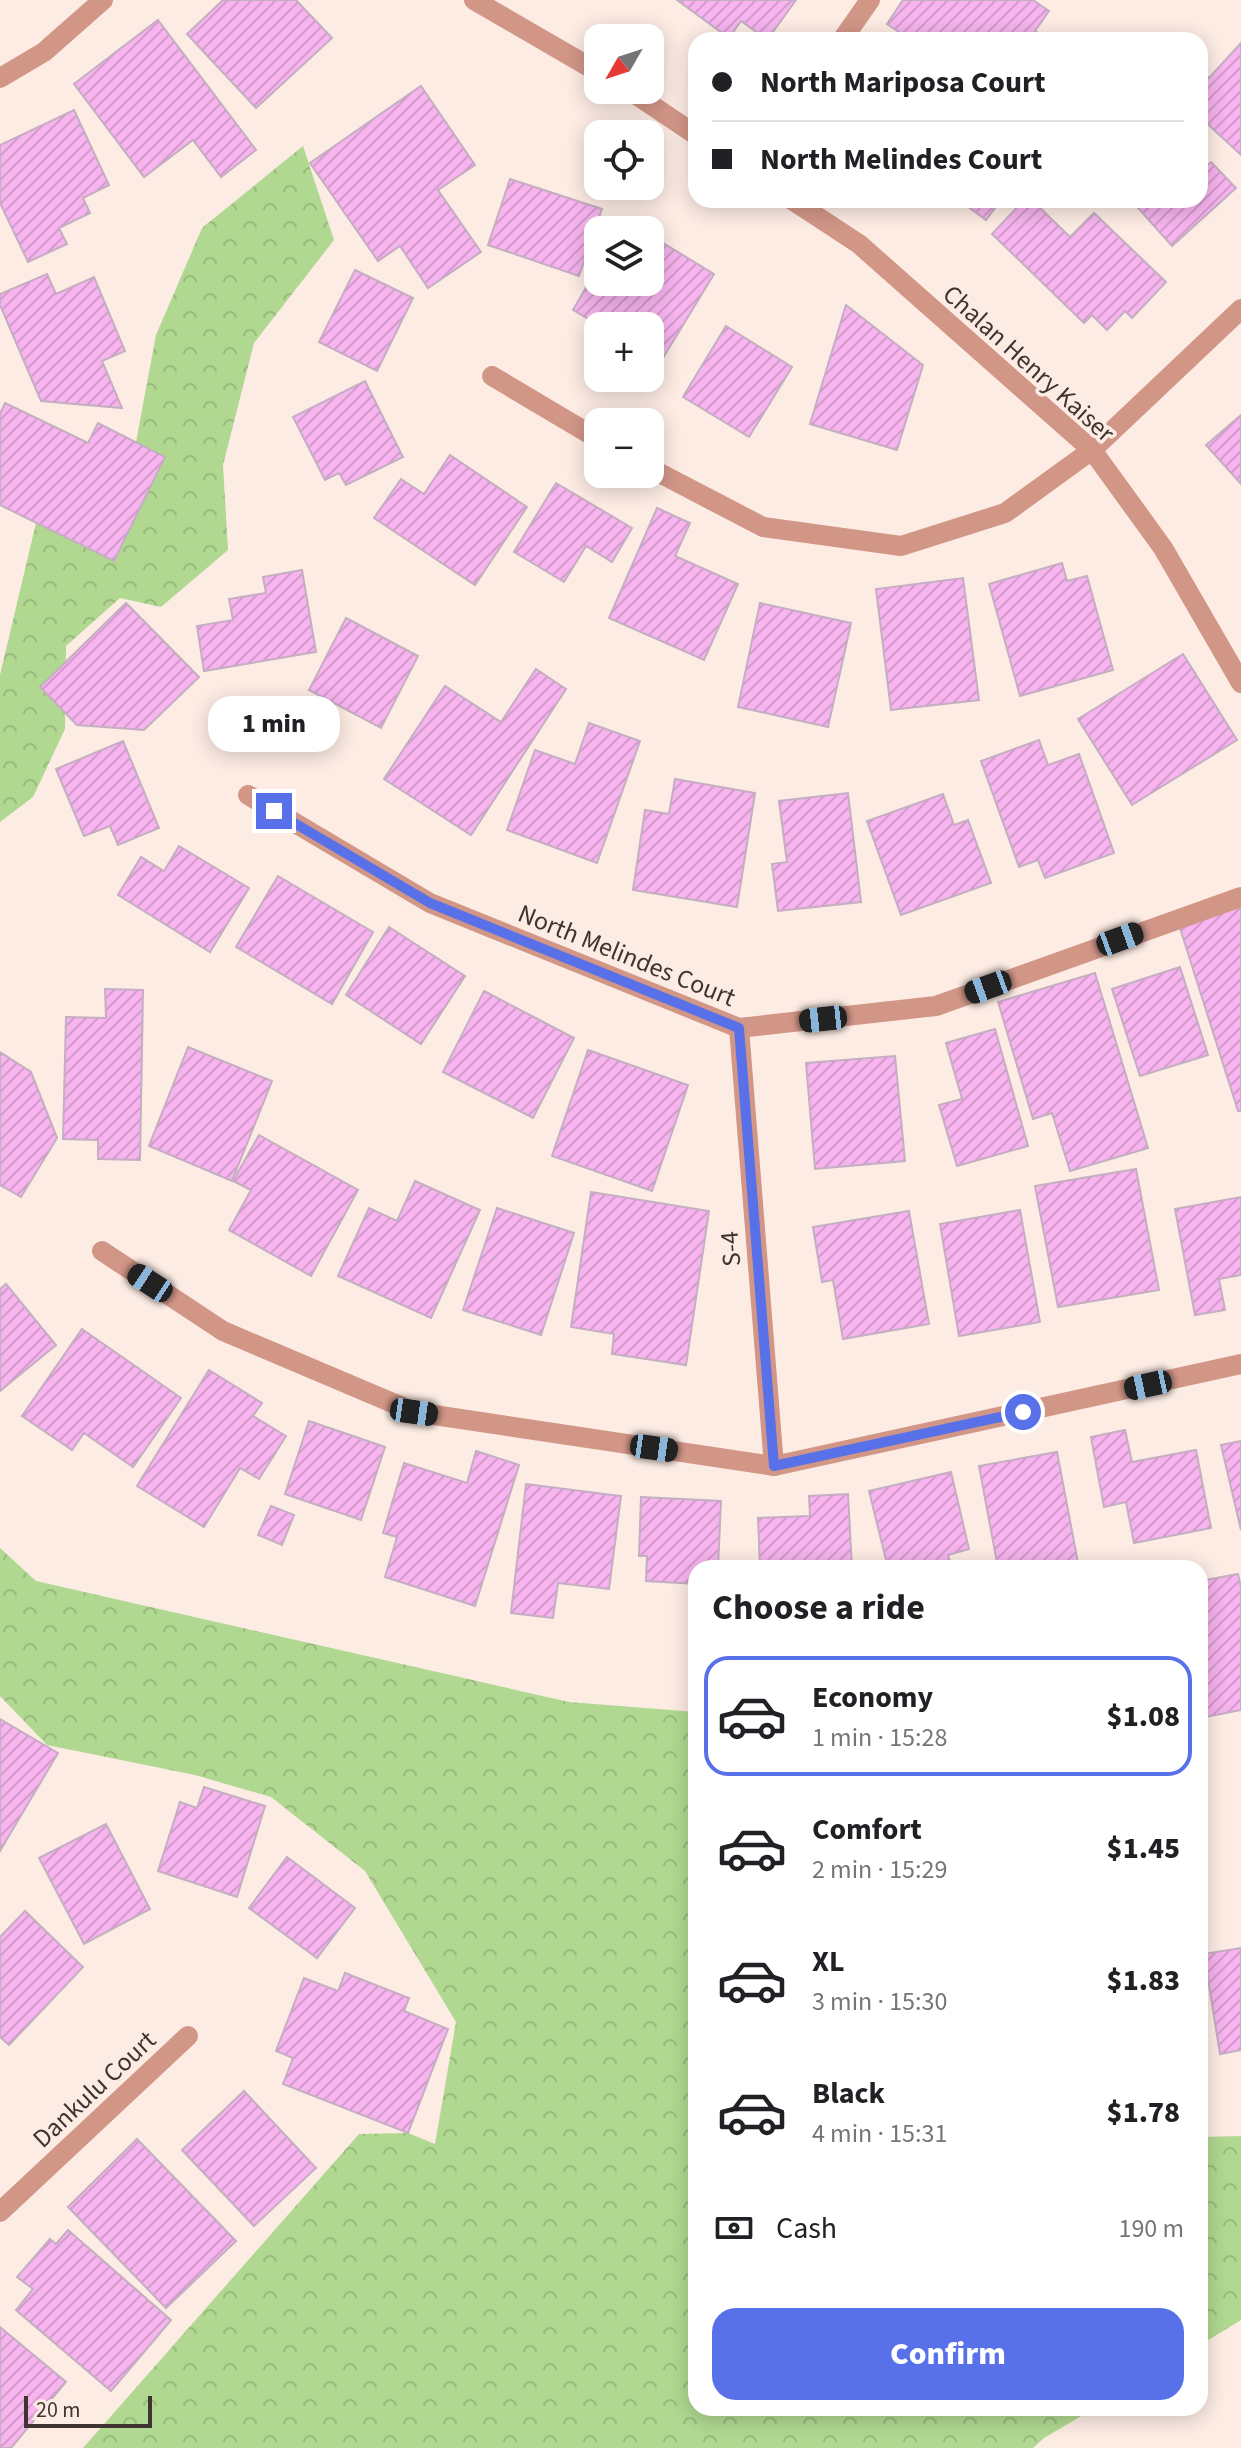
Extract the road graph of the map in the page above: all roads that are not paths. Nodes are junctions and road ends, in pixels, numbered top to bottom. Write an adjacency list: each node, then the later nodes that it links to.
1 (103, 0): 6 (street)
2 (474, 0): 5 (street)
3 (870, 0): 4 (street)
4 (848, 32)
5 (584, 64)
6 (0, 78)
7 (650, 104): 8 (street)
8 (688, 130)
9 (804, 208): 13 (street, Chalan Henry Kaiser)
10 (1241, 309): 13 (street)
11 (492, 376): 12 (street)
12 (584, 431)
13 (1092, 450): 14 (street); 15 (street, Chalan Henry Kaiser)
14 (664, 475)
15 (1241, 683)
16 (248, 795): 18 (street, North Melindes Court)
17 (1241, 897): 18 (street, North Melindes Court)
18 (739, 1028): 21 (street, S-4)
19 (102, 1251): 21 (street)
20 (1241, 1364): 21 (street)
21 (774, 1466)
22 (188, 2036): 23 (street, Dankulu Court)
23 (0, 2212)

